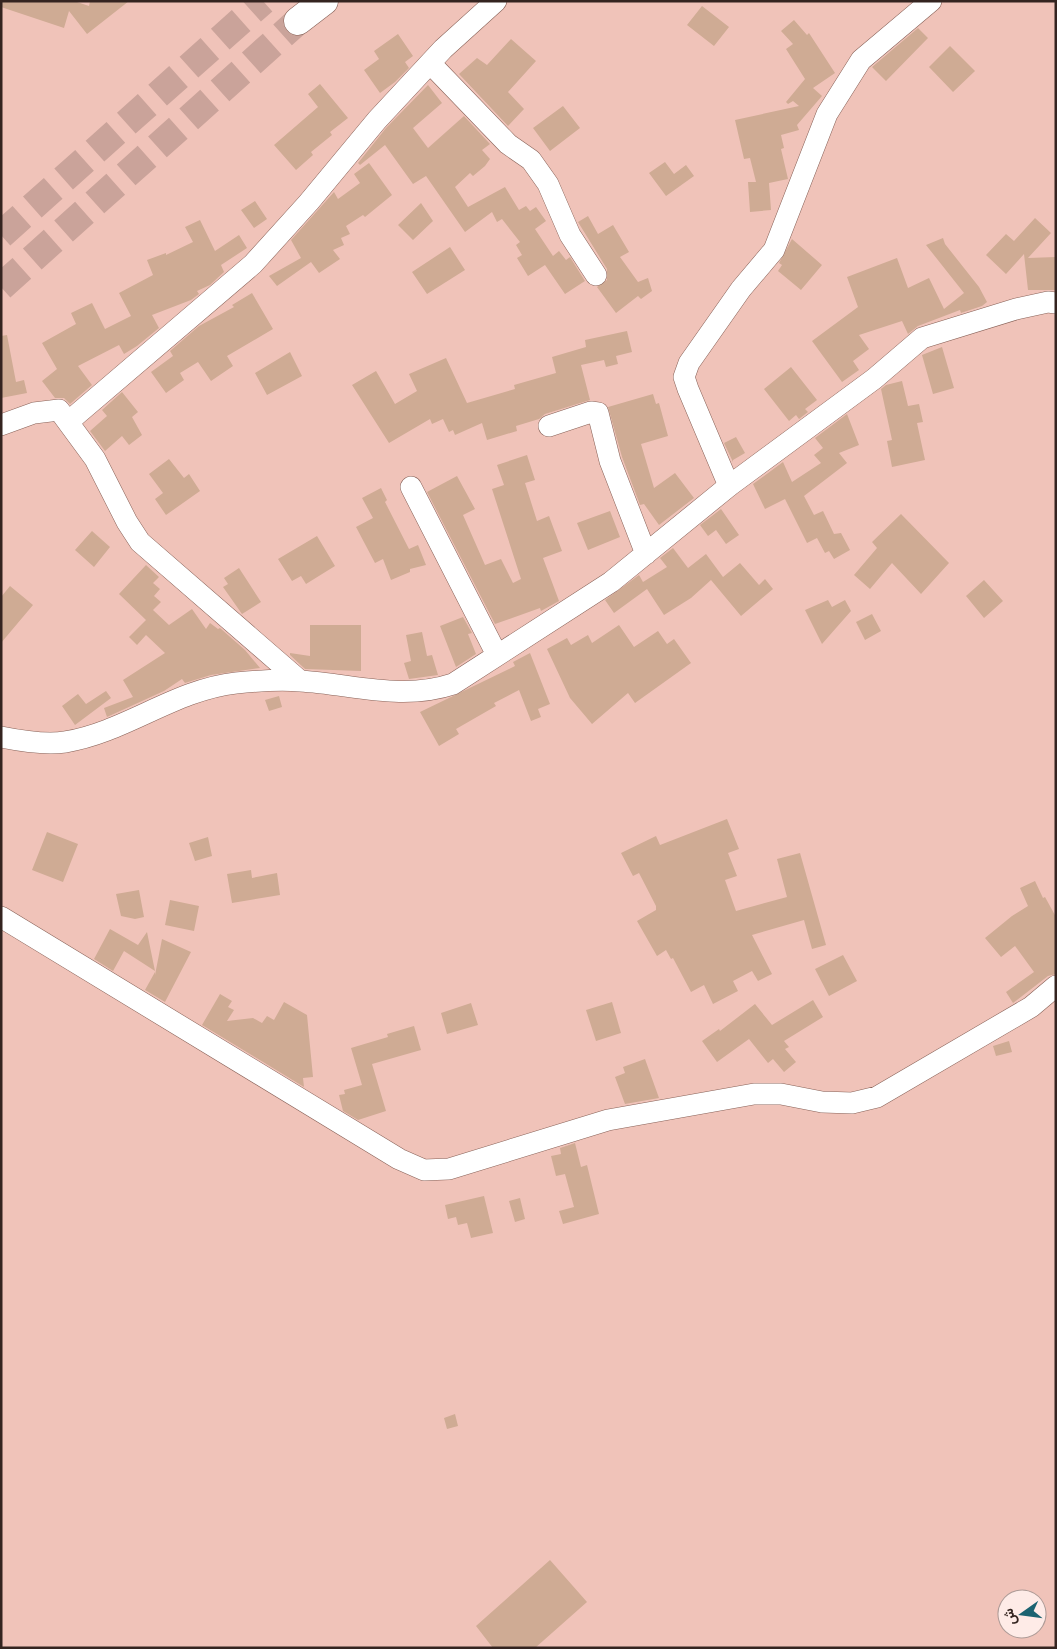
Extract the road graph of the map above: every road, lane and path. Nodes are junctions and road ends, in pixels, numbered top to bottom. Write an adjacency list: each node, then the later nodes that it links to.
1 (324, 1): 4 (highway)
2 (496, 1): 5 (street)
3 (931, 1): 12 (street)
4 (298, 21)
5 (430, 63): 6 (street); 8 (street)
6 (596, 275)
7 (1056, 303): 12 (street)
8 (68, 422): 9 (street); 15 (street)
9 (1, 425)
10 (549, 426): 13 (street)
11 (411, 486): 14 (street)
12 (729, 486): 13 (street)
13 (646, 554): 14 (street)
14 (497, 655): 15 (street)
15 (299, 680): 16 (street)
16 (1, 738)
17 (1, 917): 18 (street)
18 (1056, 986)

